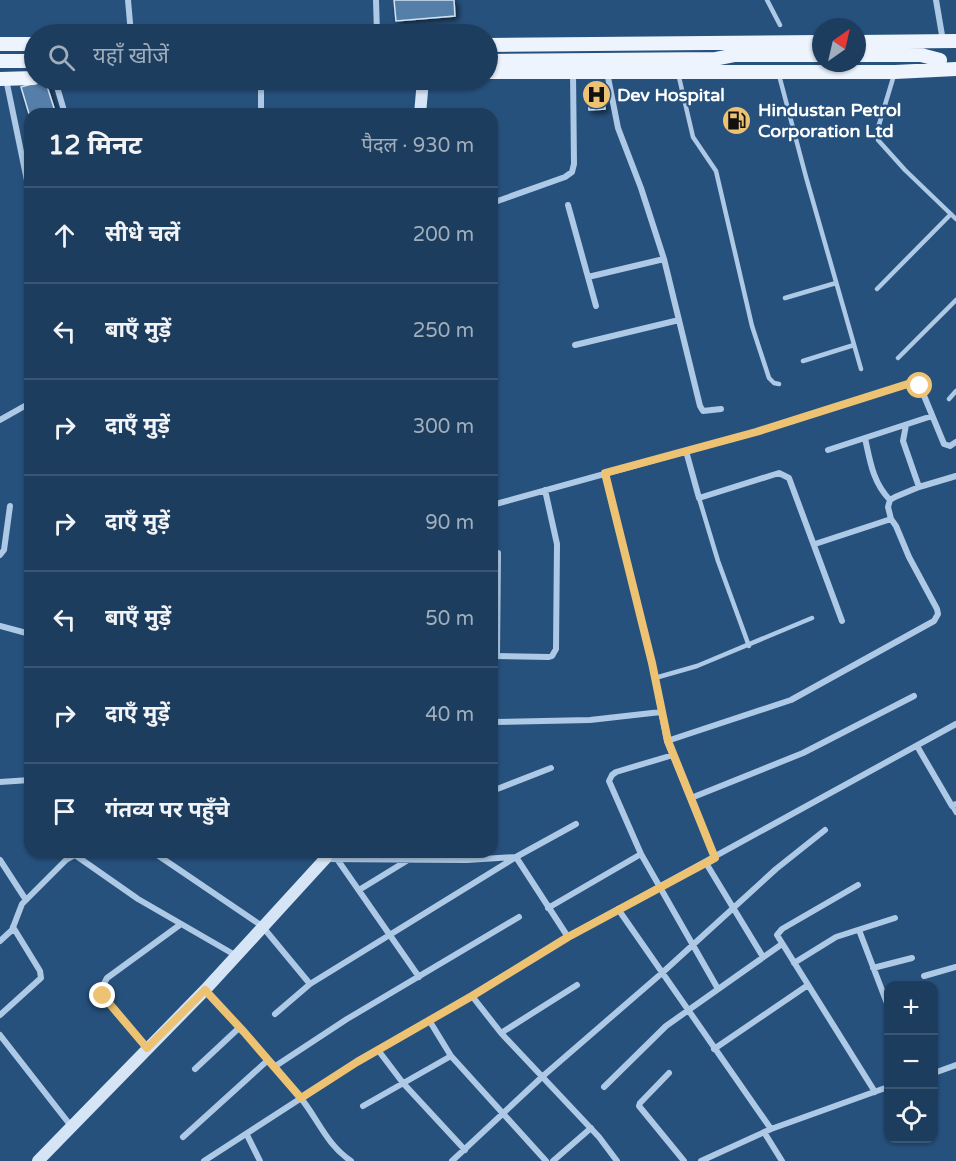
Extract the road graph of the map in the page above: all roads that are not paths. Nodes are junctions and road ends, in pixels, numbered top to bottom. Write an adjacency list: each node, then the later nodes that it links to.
1 (128, 0): 5 (street)
2 (376, 0): 6 (street)
3 (767, 0): 7 (lane)
4 (936, 0): 8 (street)
5 (130, 24)
6 (377, 24)
7 (780, 25)
8 (950, 41): 10 (main road)
9 (812, 42): 13 (main road)
10 (866, 42)
11 (0, 44): 12 (main road)
12 (24, 44)
13 (498, 45)
14 (812, 55): 16 (main road)
15 (866, 55): 18 (main road)
16 (715, 59): 17 (main road); 18 (main road)
17 (498, 60)
18 (940, 60): 21 (main road)
19 (0, 61): 20 (main road)
20 (24, 61)
21 (956, 68): 27 (main road)
22 (607, 71): 23 (main road); 25 (main road); 41 (street)
23 (678, 71): 26 (main road); 54 (lane)
24 (498, 72): 25 (main road)
25 (573, 72): 37 (street)
26 (779, 72): 27 (main road); 43 (lane)
27 (895, 72): 39 (lane)
28 (24, 78): 29 (main road)
29 (3, 79): 36 (street)
30 (58, 90): 33 (street)
31 (261, 90): 34 (street)
32 (422, 90): 35 (street)
33 (63, 108)
34 (261, 108)
35 (421, 108)
36 (24, 169)
37 (498, 201)
38 (568, 205): 42 (street)
39 (951, 214): 40 (lane); 44 (lane)
40 (956, 219)
41 (664, 259): 42 (street); 48 (street)
42 (588, 277): 47 (street)
43 (836, 283): 45 (lane); 50 (lane)
44 (877, 289)
45 (785, 298)
46 (956, 300): 51 (lane)
47 (596, 306)
48 (679, 320): 49 (street); 58 (street)
49 (575, 345)
50 (854, 345): 52 (lane); 53 (lane)
51 (898, 358)
52 (802, 361)
53 (861, 369)
54 (779, 384)
55 (956, 392): 56 (lane)
56 (949, 399)
57 (24, 406): 60 (street)
58 (721, 409)
59 (932, 416): 61 (street); 63 (street); 65 (street)
60 (0, 420)
61 (906, 425): 62 (street); 68 (street)
62 (865, 438): 64 (street); 71 (street)
63 (956, 442)
64 (828, 450)
65 (686, 451): 66 (street); 70 (street)
66 (605, 473): 69 (street); 83 (street)
67 (956, 476): 68 (street)
68 (919, 487): 71 (street)
69 (545, 490): 72 (street); 82 (street)
70 (699, 498): 75 (street); 81 (lane)
71 (890, 500): 74 (street)
72 (498, 504)
73 (10, 506): 76 (street)
74 (891, 519): 75 (street); 88 (street)
75 (815, 544): 78 (street)
76 (0, 555)
77 (812, 618): 81 (lane)
78 (842, 621)
79 (0, 626): 80 (street)
80 (24, 632)
81 (749, 646): 83 (lane)
82 (498, 656)
83 (655, 678): 85 (street)
84 (914, 696): 95 (street)
85 (661, 712): 86 (street); 88 (street)
86 (498, 722)
87 (956, 724): 89 (street)
88 (668, 741): 90 (street)
89 (917, 746): 96 (street); 109 (street)
90 (673, 755): 95 (street); 99 (street)
91 (551, 768): 94 (street)
92 (24, 780): 93 (street)
93 (0, 782)
94 (498, 789)
95 (691, 798): 109 (street)
96 (955, 808)
97 (576, 824): 101 (street)
98 (825, 830): 119 (street)
99 (641, 854): 114 (street); 117 (street)
100 (498, 857): 101 (street)
101 (516, 857): 117 (street); 126 (street)
102 (70, 858): 116 (street)
103 (79, 858): 122 (street)
104 (162, 858): 123 (street)
105 (329, 858): 123 (street)
106 (331, 858): 115 (street)
107 (370, 858): 110 (street)
108 (462, 858): 110 (street)
109 (715, 858): 112 (street)
110 (409, 859): 115 (street)
111 (0, 860): 116 (street)
112 (706, 863): 114 (street); 119 (street)
113 (858, 885): 129 (street)
114 (659, 887): 118 (street); 130 (street)
115 (359, 890): 126 (street)
116 (26, 900): 124 (street)
117 (548, 908): 127 (street)
118 (618, 909): 127 (street); 137 (street)
119 (734, 909): 130 (street); 132 (street)
120 (519, 917): 139 (street)
121 (895, 918): 125 (street)
122 (181, 924): 131 (street); 154 (street)
123 (262, 926): 131 (street); 140 (street)
124 (13, 927): 128 (street); 149 (street)
125 (859, 930): 134 (street); 136 (street)
126 (391, 934): 139 (street); 140 (street)
127 (568, 937): 145 (street)
128 (0, 941)
129 (782, 944): 132 (street); 134 (street)
130 (693, 946): 137 (street); 143 (street)
131 (236, 956): 144 (street)
132 (763, 957): 143 (street)
133 (912, 958): 136 (street)
134 (794, 963): 142 (street)
135 (956, 967): 138 (street)
136 (873, 968): 146 (street)
137 (662, 973): 147 (street); 164 (street)
138 (924, 976)
139 (419, 977): 160 (street)
140 (310, 984): 148 (street)
141 (577, 985): 152 (street)
142 (808, 985): 155 (street); 168 (street)
143 (718, 988): 147 (street)
144 (205, 990): 151 (street); 154 (street)
145 (472, 996): 150 (street); 152 (street)
146 (884, 996)
147 (687, 1010): 155 (street); 166 (street)
148 (275, 1014)
149 (0, 1015)
150 (429, 1020): 156 (street); 157 (street)
151 (240, 1027): 158 (street); 161 (street)
152 (501, 1033): 164 (street)
153 (0, 1035): 172 (street)
154 (147, 1048): 172 (street)
155 (714, 1049): 174 (street)
156 (378, 1050): 165 (street); 169 (street)
157 (451, 1056): 165 (street); 171 (street)
158 (268, 1060): 160 (street); 177 (street)
159 (956, 1065): 162 (street)
160 (274, 1067): 169 (street)
161 (195, 1070)
162 (938, 1071)
163 (669, 1073): 187 (street)
164 (543, 1076): 171 (street); 173 (street)
165 (403, 1083): 170 (street); 178 (street)
166 (603, 1088)
167 (884, 1089): 168 (street)
168 (875, 1092): 174 (street)
169 (301, 1098): 176 (street); 182 (street)
170 (363, 1106)
171 (504, 1114): 178 (street); 184 (street)
172 (70, 1126): 179 (street)
173 (591, 1128): 185 (street); 186 (street)
174 (771, 1129): 175 (street)
175 (764, 1132): 188 (street); 189 (street)
176 (247, 1135): 180 (street); 181 (street)
177 (183, 1137)
178 (465, 1150): 183 (street)
179 (38, 1161)
180 (204, 1161)
181 (260, 1161)
182 (351, 1161)
183 (452, 1161)
184 (546, 1161)
185 (553, 1161)
186 (617, 1161)
187 (684, 1161)
188 (701, 1161)
189 (782, 1161)

